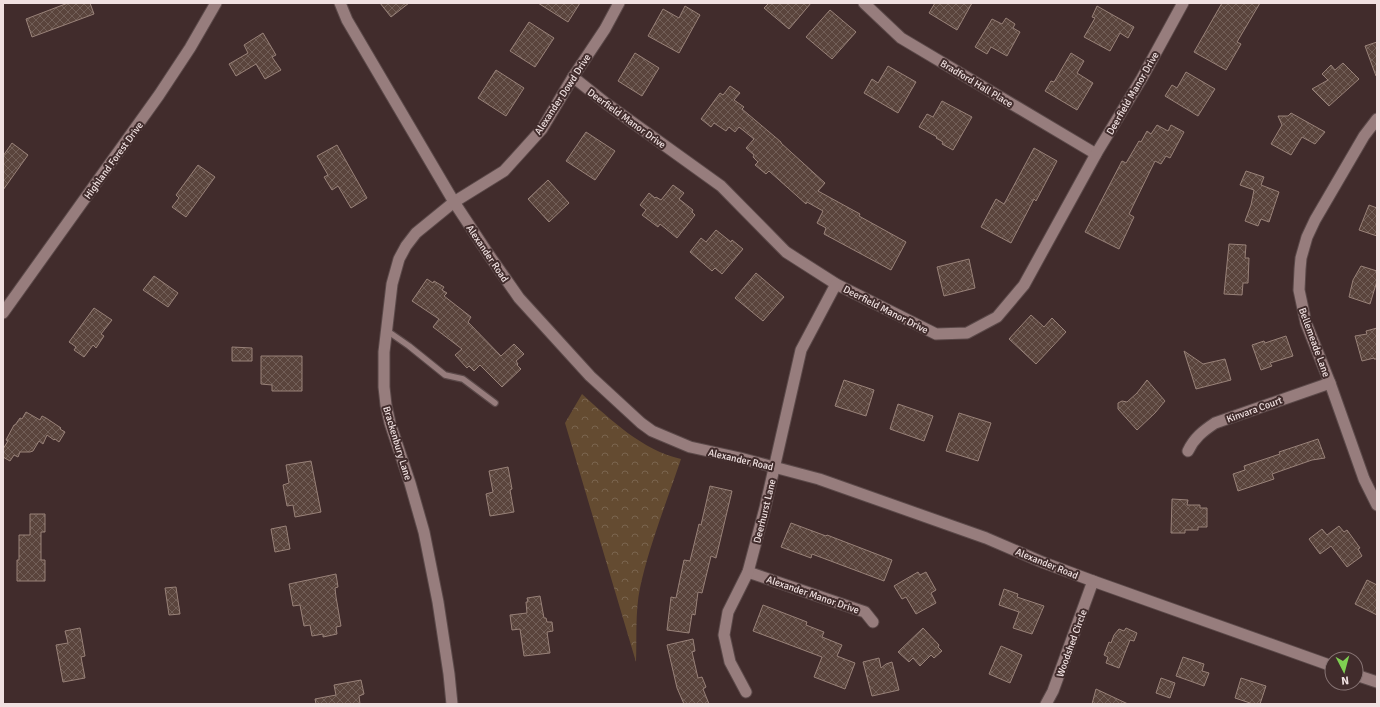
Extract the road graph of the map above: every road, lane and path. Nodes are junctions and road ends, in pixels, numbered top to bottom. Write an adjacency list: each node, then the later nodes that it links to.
1 (216, 3): 11 (street, Highland Forest Drive)
2 (340, 3): 9 (street, Alexander Road)
3 (619, 3): 6 (street, Alexander Dowd Drive)
4 (864, 3): 8 (street, Bradford Hall Place)
5 (1183, 3): 8 (street, Deerfield Manor Drive)
6 (573, 77): 9 (street, Alexander Dowd Drive); 10 (street, Deerfield Manor Drive)
7 (1377, 119): 13 (street, Bellemeade Lane)
8 (1096, 154): 10 (street, Deerfield Manor Drive)
9 (454, 202): 12 (street, Brackenbury Lane); 16 (street, Alexander Road)
10 (836, 284): 16 (street, Deerhurst Lane)
11 (3, 313)
12 (386, 330): 14 (lane); 25 (street, Brackenbury Lane)
13 (1330, 383): 15 (street, Kinvara Court); 17 (street, Bellemeade Lane)
14 (495, 403)
15 (1188, 451)
16 (774, 466): 18 (street, Deerhurst Lane); 19 (street, Alexander Road)
17 (1377, 505)
18 (748, 572): 20 (street, Alexander Manor Drive); 24 (street, Deerhurst Lane)
19 (1093, 581): 21 (street, Alexander Road); 26 (street, Woodshed Circle)
20 (873, 622)
21 (1324, 663)
22 (1364, 678): 23 (street)
23 (1377, 682)
24 (746, 692)
25 (452, 704)
26 (1046, 704)

